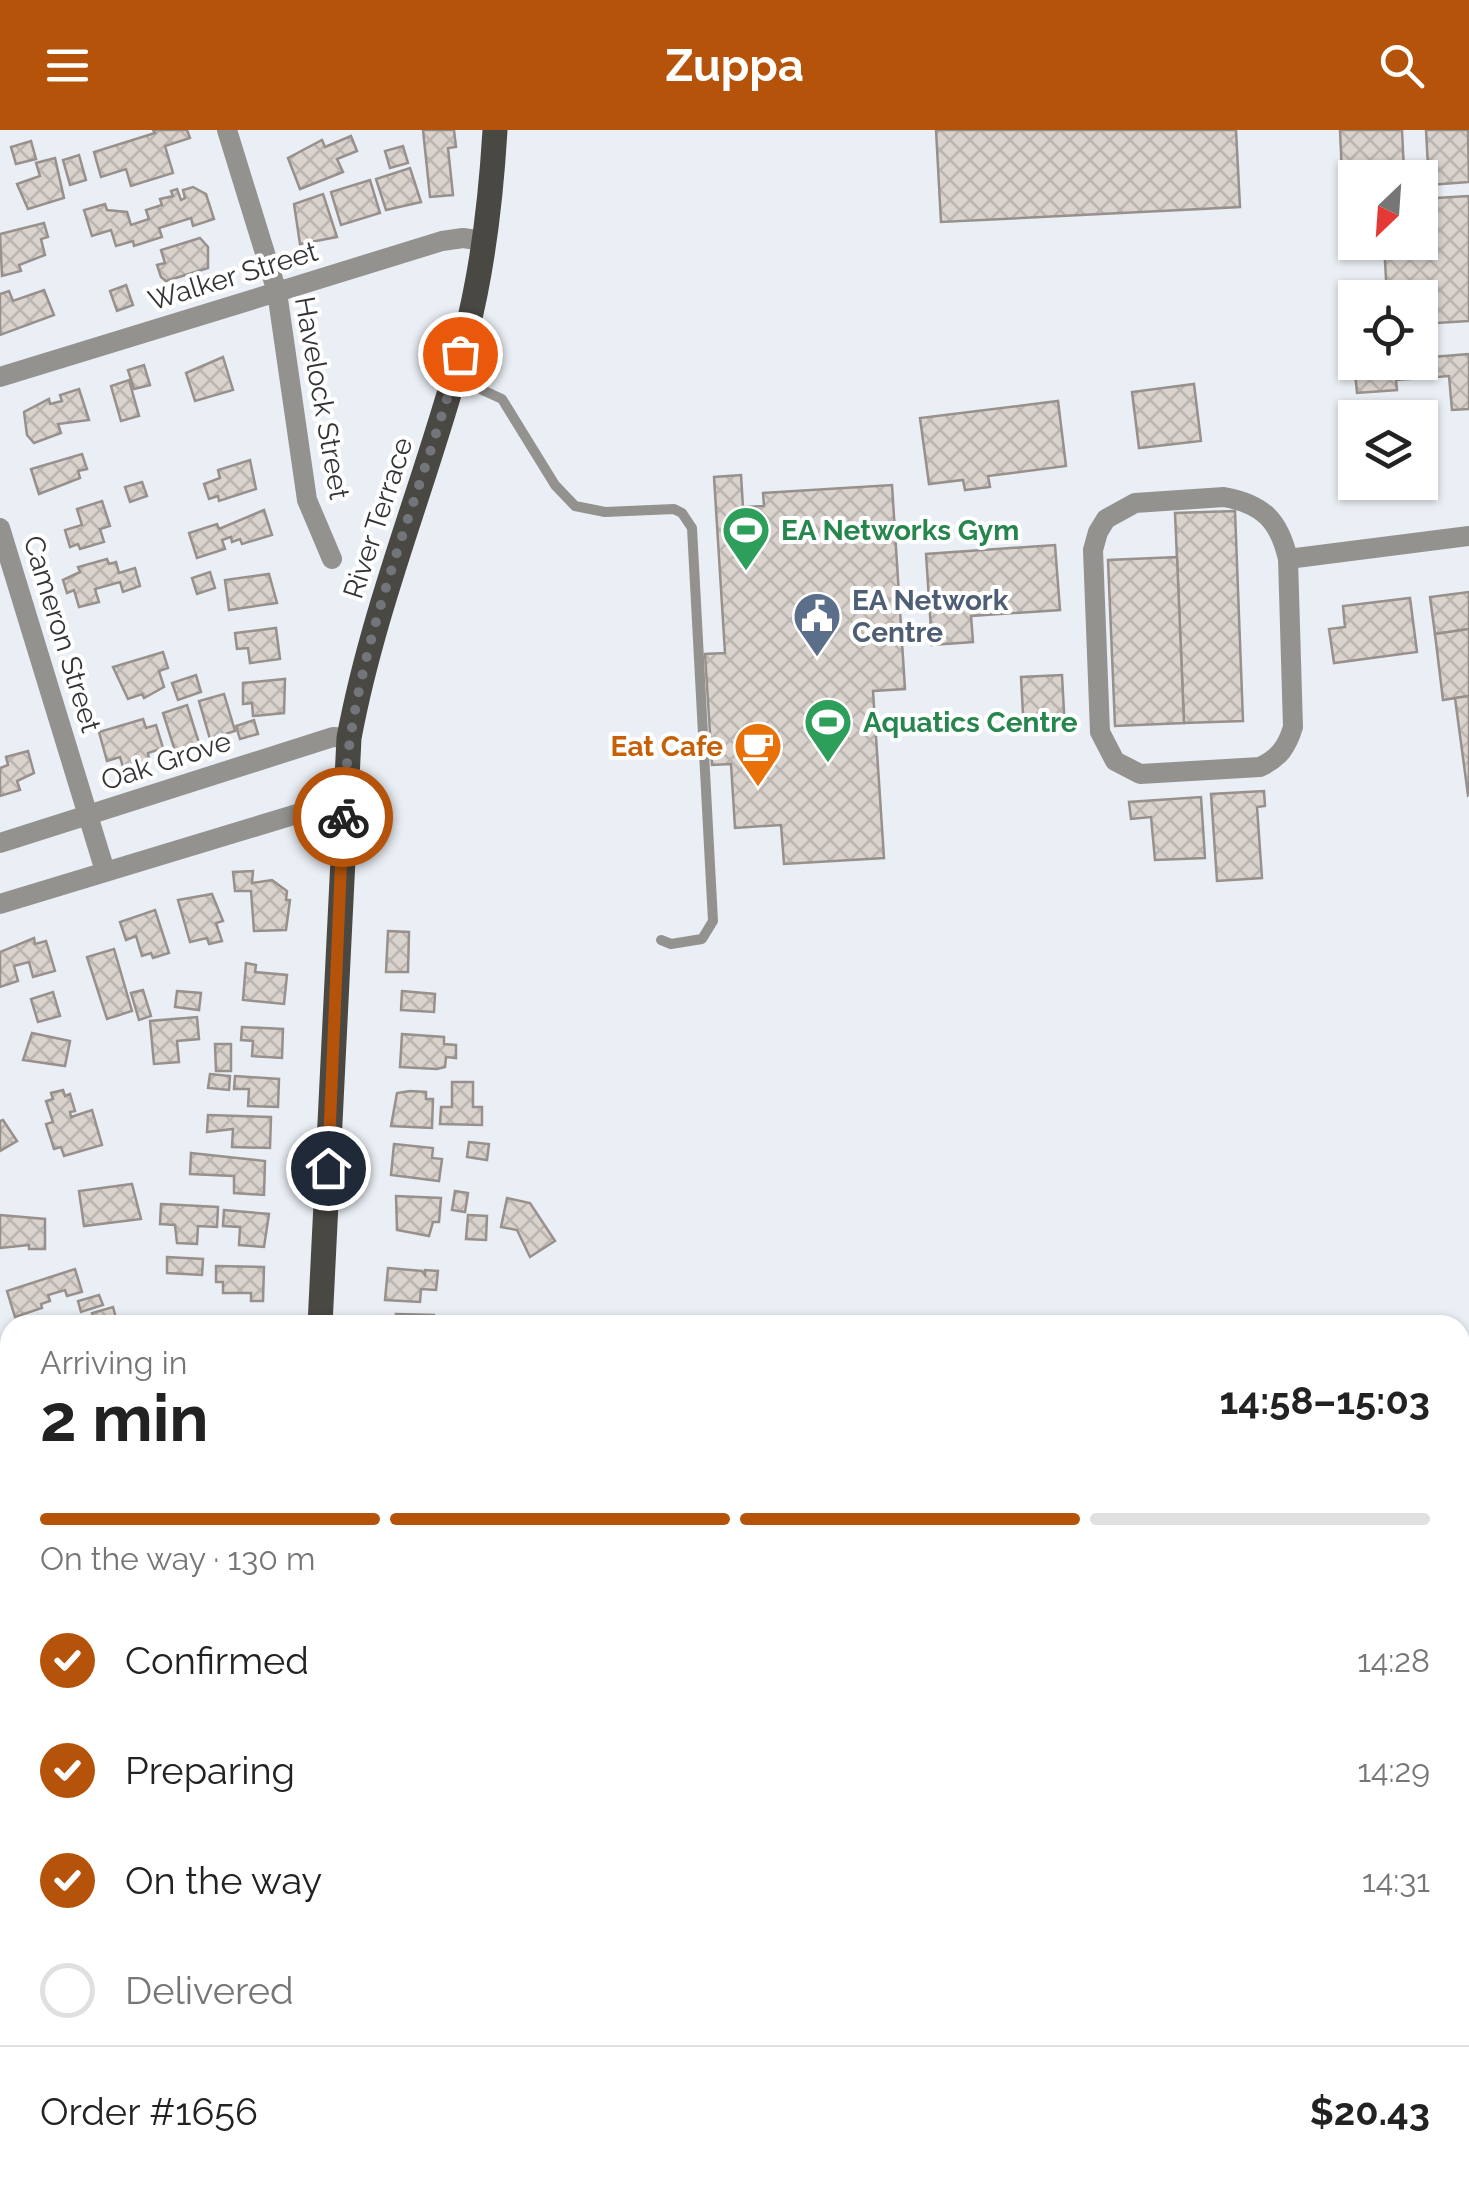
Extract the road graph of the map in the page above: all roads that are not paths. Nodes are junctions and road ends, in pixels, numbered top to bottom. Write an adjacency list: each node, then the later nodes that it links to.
1 (227, 130): 4 (street, Havelock Street)
2 (494, 130): 3 (main road, River Terrace)
3 (484, 242): 4 (street, Walker Street); 6 (main road, River Terrace)
4 (277, 292): 5 (street, Walker Street); 9 (street, Havelock Street)
5 (0, 377)
6 (454, 377): 11 (main road, River Terrace); 17 (lane)
7 (0, 528): 13 (street, Cameron Street)
8 (1469, 536): 10 (street)
9 (332, 560)
10 (1288, 560): 10 (street)
11 (349, 738): 12 (main road, River Terrace); 13 (street, Oak Grove)
12 (344, 806): 15 (street); 18 (main road, River Terrace)
13 (88, 815): 14 (street, Oak Grove); 15 (street, Cameron Street)
14 (0, 842)
15 (105, 871): 16 (street)
16 (0, 904)
17 (660, 940)
18 (320, 1315)

